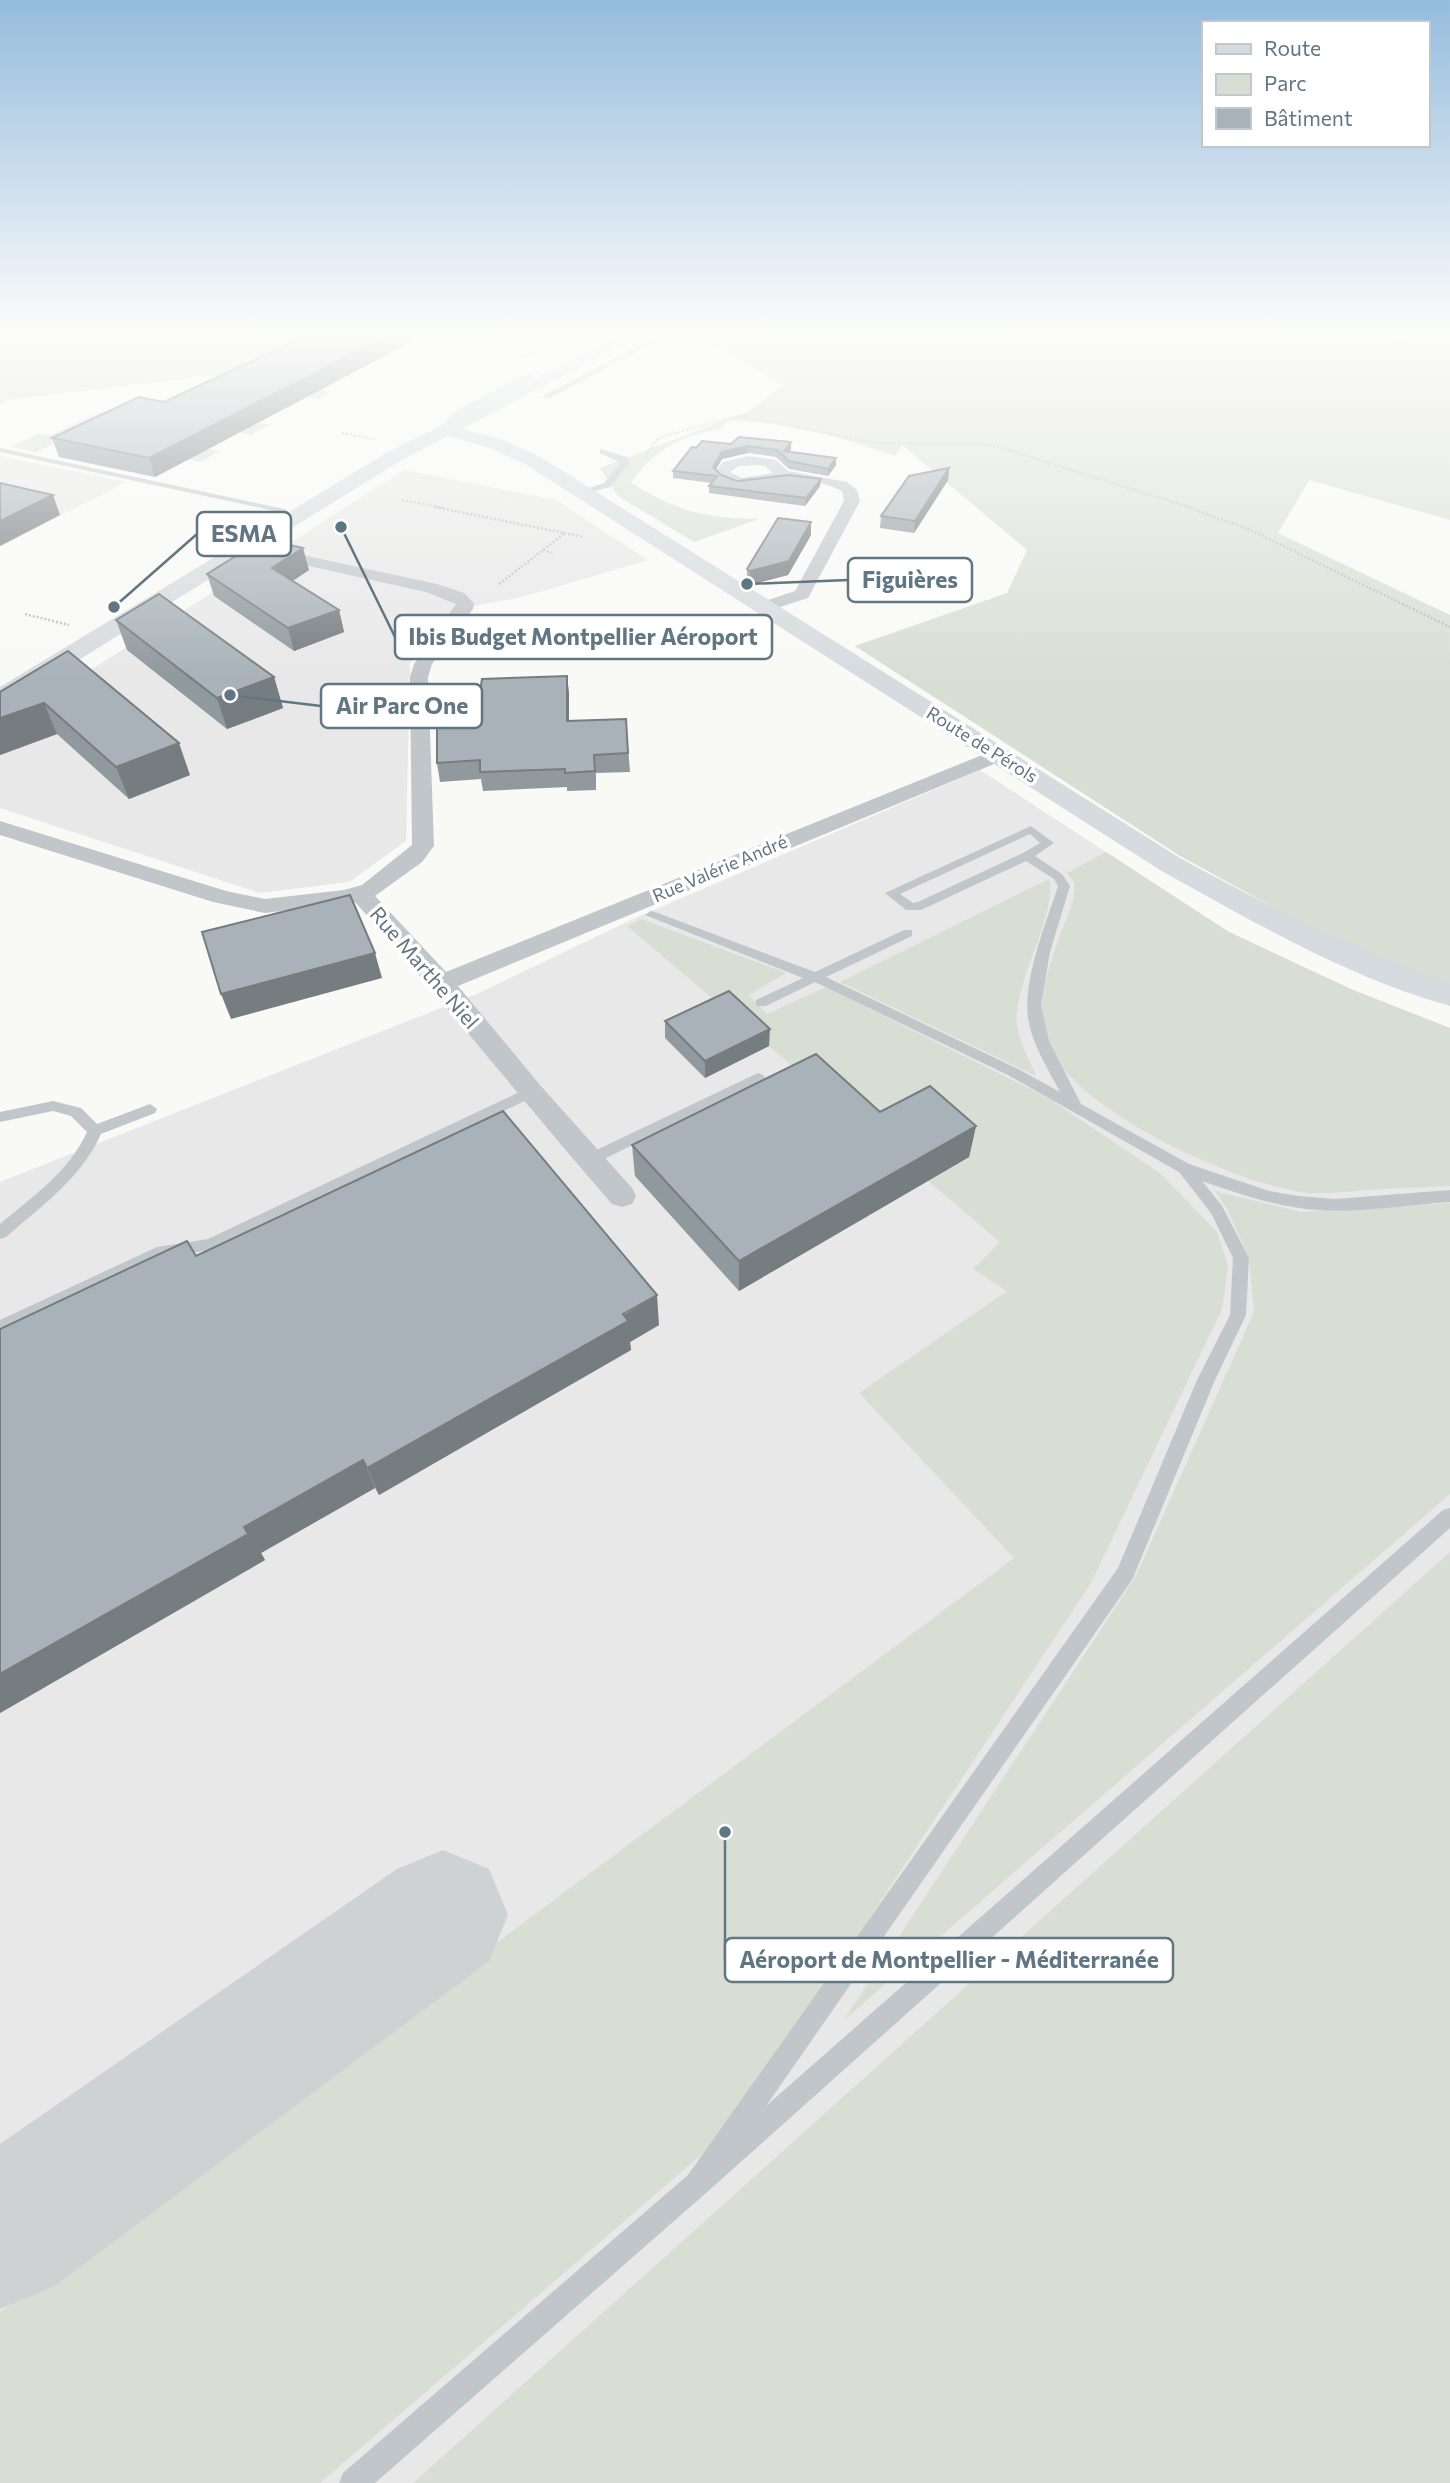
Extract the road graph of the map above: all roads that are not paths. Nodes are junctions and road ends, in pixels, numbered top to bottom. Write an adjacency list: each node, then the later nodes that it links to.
1 (394, 446): 10 (main road)
2 (414, 446): 11 (main road)
3 (500, 446): 7 (main road, Route de Pérols)
4 (520, 446): 7 (main road, Route de Pérols)
5 (0, 450): 10 (lane)
6 (603, 451): 9 (lane)
7 (532, 460): 9 (main road, Route de Pérols)
8 (780, 475): 12 (street)
9 (583, 493): 12 (main road, Route de Pérols)
10 (284, 511): 11 (main road)
11 (237, 546): 13 (street); 15 (main road); 16 (main road)
12 (765, 607): 17 (main road, Route de Pérols)
13 (440, 640): 14 (lane); 20 (street)
14 (476, 640)
15 (0, 683)
16 (0, 698)
17 (999, 755): 24 (street, Rue Valérie André); 25 (main road, Route de Pérols)
18 (0, 828): 20 (street, Rue Marthe Niel)
19 (1027, 856): 19 (lane); 29 (lane)
20 (360, 894): 24 (street, Rue Marthe Niel)
21 (652, 915): 23 (lane)
22 (908, 933): 23 (lane)
23 (817, 978): 26 (lane); 29 (lane)
24 (442, 983): 28 (street, Rue Marthe Niel)
25 (1450, 995)
26 (761, 1003)
27 (758, 1078): 33 (lane)
28 (530, 1093): 33 (street, Rue Marthe Niel); 38 (lane)
29 (1076, 1108): 34 (lane)
30 (150, 1109): 32 (lane)
31 (0, 1117): 32 (lane)
32 (95, 1131): 37 (lane)
33 (591, 1159): 35 (street, Rue Marthe Niel)
34 (1184, 1168): 36 (lane); 40 (lane)
35 (622, 1196)
36 (1450, 1196)
37 (0, 1233)
38 (0, 1328)
39 (1450, 1516): 40 (lane)
40 (698, 2183): 41 (lane)
41 (353, 2483)

